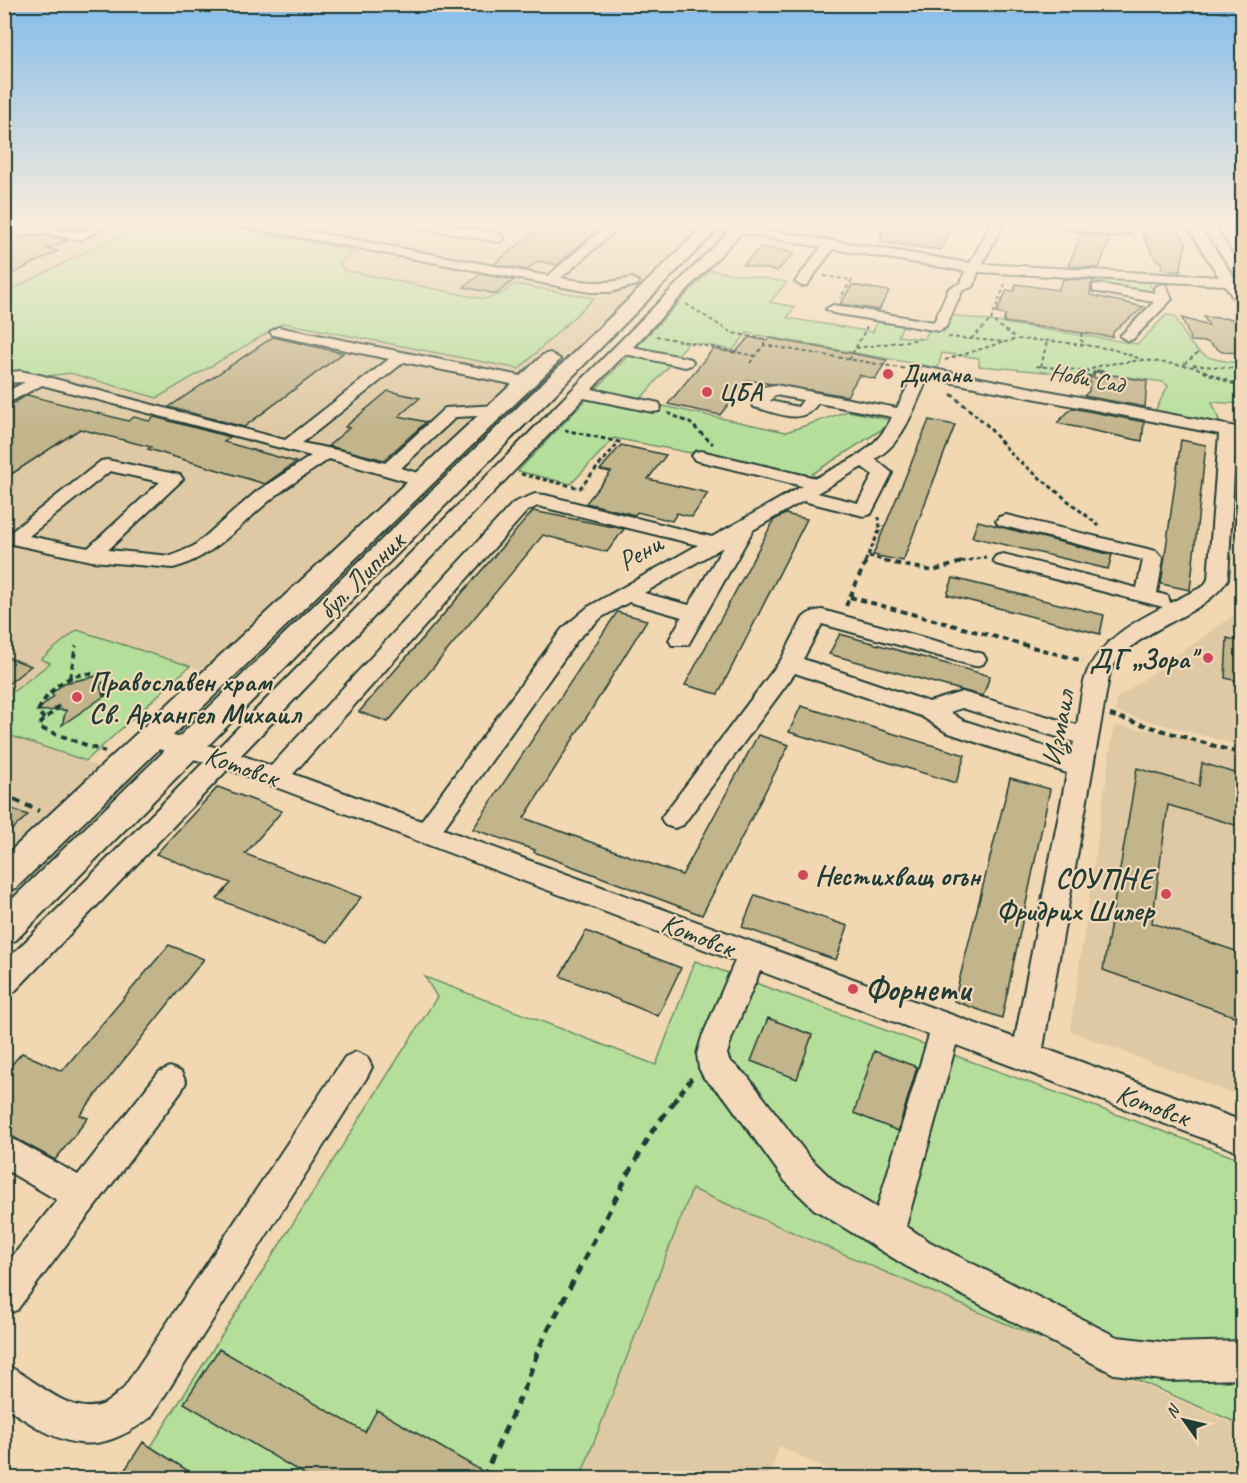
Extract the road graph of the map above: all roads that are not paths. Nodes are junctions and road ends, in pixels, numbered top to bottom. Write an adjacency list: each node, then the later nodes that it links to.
1 (594, 290): 9 (street)
2 (623, 290): 9 (main road, бул. Липник)
3 (646, 290): 50 (main road, бул. Липник)
4 (676, 290): 13 (street)
5 (955, 290): 10 (street)
6 (1113, 290): 8 (street)
7 (1161, 290): 8 (street)
8 (1165, 299): 12 (street)
9 (606, 306): 19 (main road, бул. Липник)
10 (833, 309)
11 (278, 332): 14 (street)
12 (1128, 336)
13 (621, 349): 15 (street); 20 (street)
14 (400, 358): 19 (street); 27 (street)
15 (685, 362)
16 (923, 372): 25 (street, Рени); 26 (street, Нови Сад)
17 (4, 378): 18 (street)
18 (40, 380): 22 (street); 27 (street)
19 (526, 382): 24 (main road, бул. Липник)
20 (580, 392): 23 (street); 51 (street)
21 (814, 397): 25 (street)
22 (4, 400)
23 (652, 406)
24 (497, 410): 31 (street); 32 (main road, бул. Липник)
25 (902, 414): 30 (street, Рени)
26 (1235, 431): 42 (street, Измаил)
27 (288, 446): 28 (street)
28 (325, 454): 31 (street); 38 (street)
29 (701, 456): 33 (street)
30 (862, 459): 33 (street, Рени); 34 (street)
31 (388, 470): 32 (street)
32 (422, 480): 49 (main road, бул. Липник)
33 (818, 484): 34 (street, Рени)
34 (799, 494): 36 (street, Рени)
35 (1006, 521): 41 (street)
36 (747, 523): 37 (street, Рени); 43 (street)
37 (713, 543): 40 (street, Рени); 53 (street)
38 (92, 555): 38 (street)
39 (1003, 560): 41 (street)
40 (625, 594): 43 (street); 55 (street, Рени)
41 (1146, 597): 42 (street)
42 (1181, 606): 48 (street, Измаил)
43 (695, 614): 44 (street)
44 (680, 640)
45 (975, 659): 46 (street)
46 (790, 663): 47 (street); 54 (street)
47 (929, 710): 48 (street); 52 (street)
48 (1087, 737): 52 (street, Измаил)
49 (152, 739): 50 (street, Котовск); 56 (main road, бул. Липник)
50 (187, 747): 51 (street, Котовск); 57 (main road, бул. Липник)
51 (223, 758): 53 (street, Котовск); 59 (street)
52 (1081, 768): 61 (street, Измаил)
53 (275, 777): 55 (street, Котовск)
54 (674, 818)
55 (426, 833): 58 (street, Котовск)
56 (4, 879)
57 (4, 930)
58 (752, 955): 60 (street, Котовск); 67 (street)
59 (4, 983)
60 (946, 1028): 61 (street, Котовск); 67 (street)
61 (1026, 1058): 64 (street, Котовск)
62 (356, 1067): 70 (street)
63 (170, 1082): 66 (street)
64 (1242, 1137)
65 (4, 1150): 66 (street)
66 (82, 1196): 68 (street)
67 (887, 1233): 69 (street)
68 (4, 1297)
69 (1242, 1360)
70 (4, 1383)

